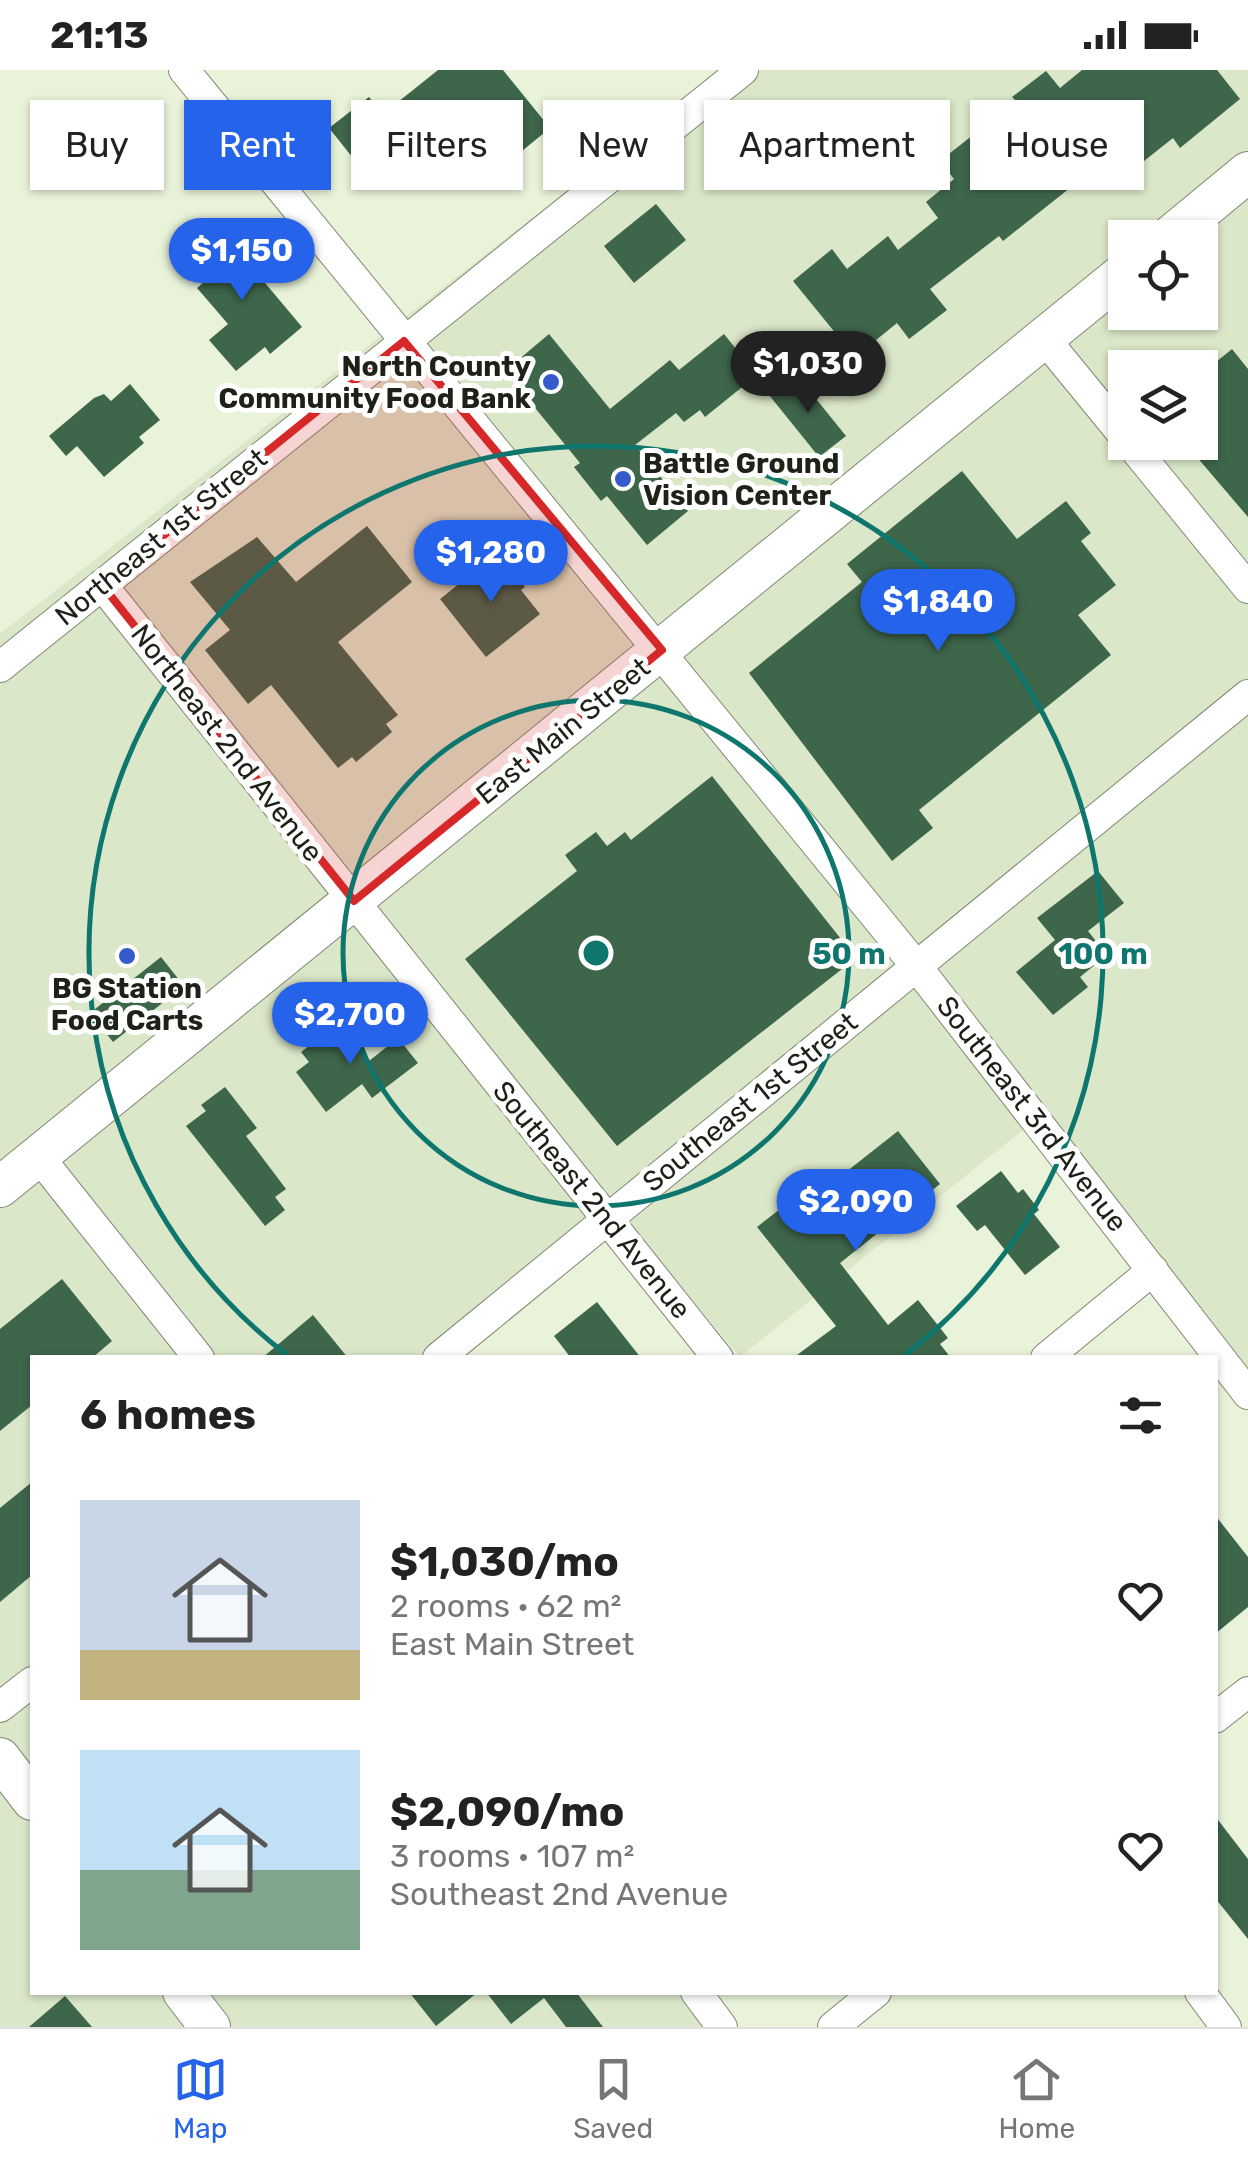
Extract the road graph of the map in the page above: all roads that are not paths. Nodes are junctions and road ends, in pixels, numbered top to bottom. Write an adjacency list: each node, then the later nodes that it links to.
1 (184, 70): 7 (street, Southeast 3rd Avenue)
2 (743, 70): 7 (street, Northeast 1st Street)
3 (1248, 172): 4 (main road)
4 (1190, 220)
5 (1108, 286): 6 (main road, East Main Street)
6 (1044, 338): 8 (street); 12 (main road, East Main Street)
7 (404, 341): 10 (street, Northeast 1st Street); 12 (street, Southeast 3rd Avenue)
8 (1108, 417)
9 (1143, 460): 11 (street)
10 (102, 584): 13 (street, Northeast 1st Street); 15 (street, Northeast 2nd Avenue)
11 (1248, 588)
12 (662, 650): 15 (main road, East Main Street); 16 (street, Southeast 3rd Avenue)
13 (0, 666)
14 (1248, 695): 16 (street, Southeast 1st Street)
15 (354, 901): 17 (main road, East Main Street); 19 (street, Southeast 2nd Avenue)
16 (917, 967): 19 (street, Southeast 1st Street); 20 (street, Southeast 3rd Avenue)
17 (39, 1157): 18 (main road, East Main Street); 21 (street)
18 (0, 1187)
19 (610, 1220): 22 (street, Southeast 1st Street); 23 (street, Southeast 2nd Avenue)
20 (1153, 1270): 24 (street); 25 (street, Southeast 3rd Avenue)
21 (197, 1355)
22 (442, 1355)
23 (716, 1355)
24 (1050, 1355)
25 (1248, 1394)
26 (30, 1684): 28 (street)
27 (1248, 1692): 29 (street)
28 (0, 1706)
29 (1218, 1716)
30 (0, 1758): 31 (main road)
31 (30, 1797)
32 (185, 1995): 36 (main road)
33 (698, 1995): 37 (street)
34 (872, 1995): 38 (street)
35 (1202, 1995): 39 (street)
36 (210, 2027)
37 (722, 2027)
38 (833, 2027)
39 (1226, 2027)

